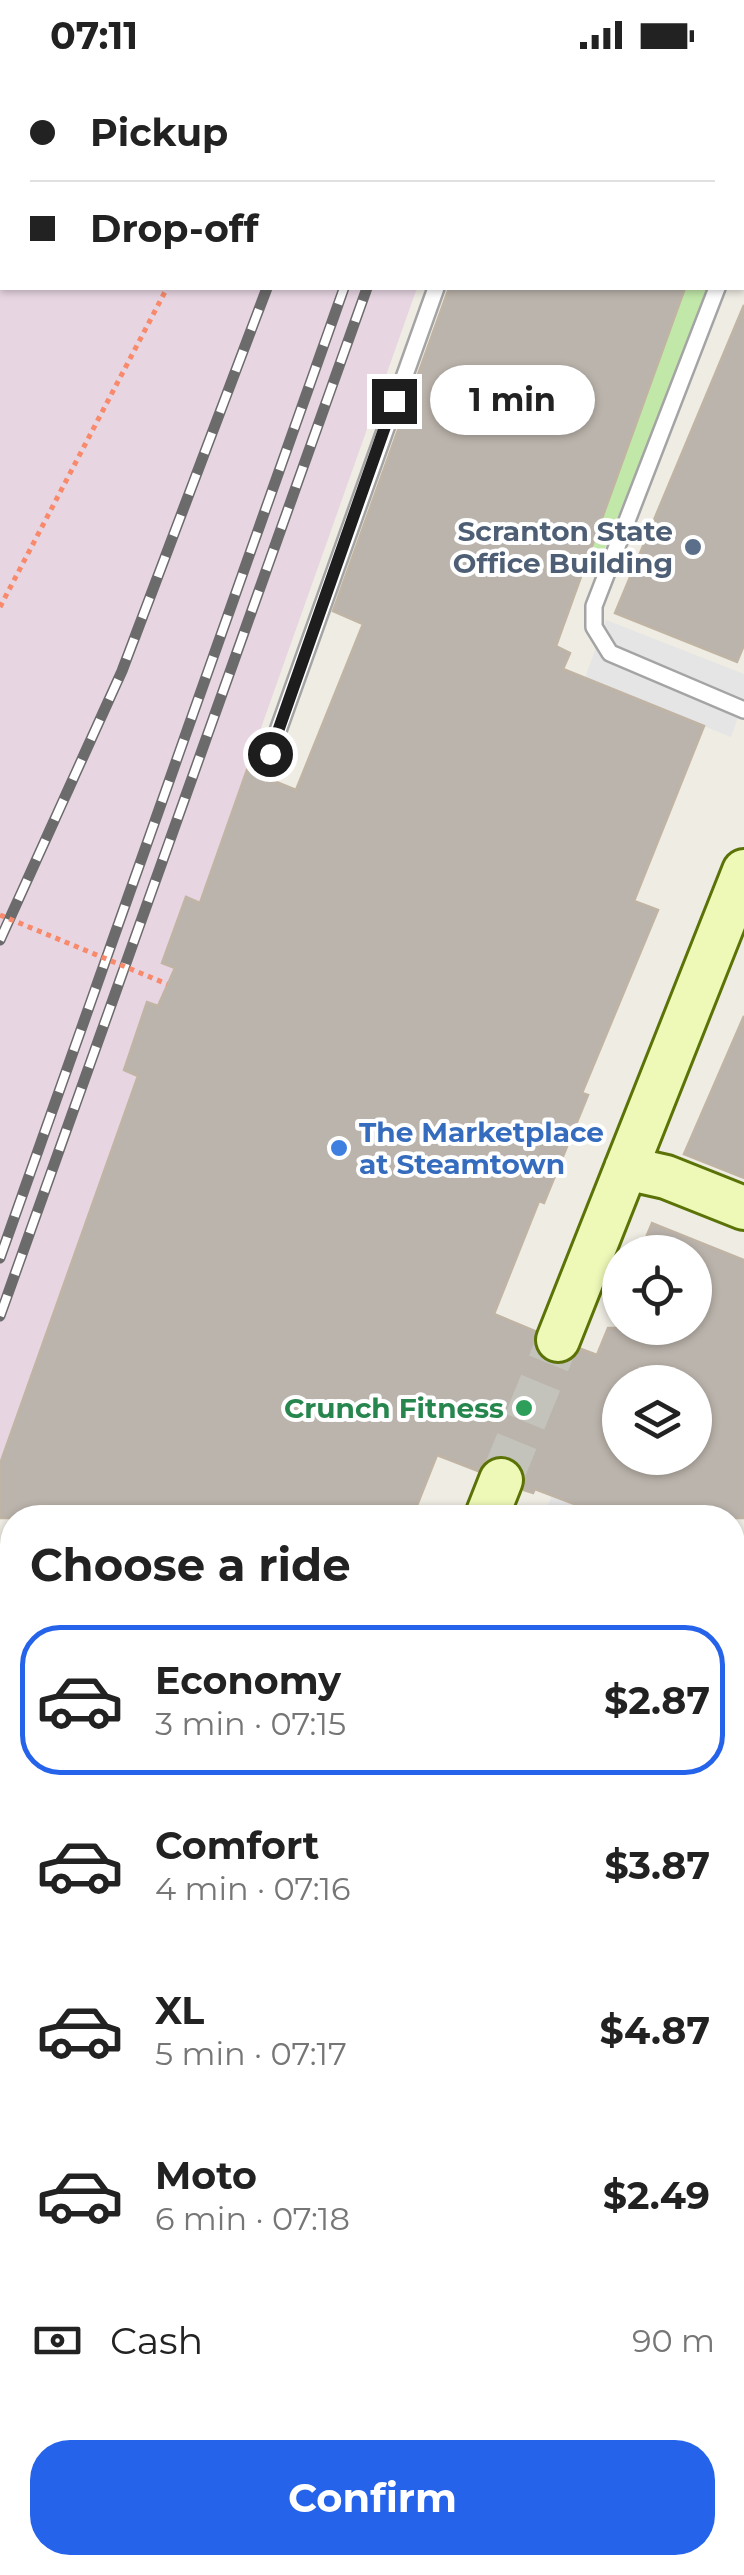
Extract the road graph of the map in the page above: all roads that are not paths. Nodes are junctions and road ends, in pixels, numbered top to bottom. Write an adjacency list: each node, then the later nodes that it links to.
1 (435, 290): 4 (lane)
2 (716, 290): 3 (lane)
3 (744, 710)
4 (270, 754)
5 (744, 871): 6 (main road)
6 (626, 1168): 7 (main road); 8 (main road)
7 (744, 1208)
8 (558, 1340)

